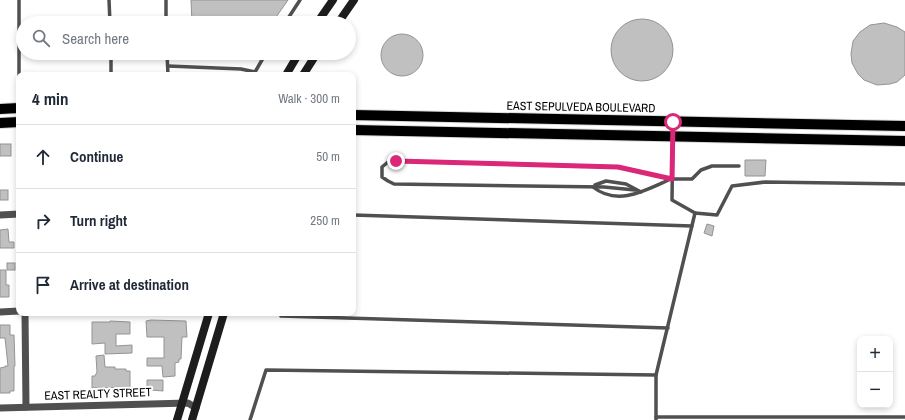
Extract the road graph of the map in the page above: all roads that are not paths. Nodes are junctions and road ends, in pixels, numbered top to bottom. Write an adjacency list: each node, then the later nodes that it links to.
1 (19, 0): 7 (lane)
2 (109, 0): 8 (lane)
3 (166, 0): 9 (lane)
4 (300, 0): 10 (lane)
5 (333, 0): 11 (main road)
6 (354, 0): 12 (main road)
7 (19, 16)
8 (110, 16)
9 (166, 16)
10 (290, 16)
11 (322, 16)
12 (343, 16)
13 (19, 60): 20 (lane)
14 (111, 60): 21 (lane)
15 (168, 60): 19 (lane)
16 (262, 60): 23 (lane)
17 (295, 60): 25 (main road)
18 (313, 60): 26 (main road)
19 (168, 66): 22 (lane); 24 (lane)
20 (19, 72)
21 (111, 72)
22 (168, 72)
23 (255, 72)
24 (255, 72)
25 (288, 72)
26 (305, 72)
27 (16, 108): 28 (main road)
28 (0, 109)
29 (356, 115): 31 (main road, EAST SEPULVEDA BOULEVARD)
30 (16, 122): 32 (main road)
31 (673, 122): 33 (main road, EAST SEPULVEDA BOULEVARD); 35 (lane)
32 (0, 123)
33 (905, 126)
34 (356, 130): 35 (main road)
35 (673, 136): 36 (main road); 38 (lane)
36 (905, 141)
37 (739, 166): 38 (lane)
38 (672, 179): 40 (lane); 41 (lane); 42 (lane)
39 (905, 184): 42 (lane)
40 (592, 187): 41 (lane); 41 (lane)
41 (641, 192)
42 (695, 213): 46 (lane)
43 (16, 214): 44 (street)
44 (0, 215)
45 (356, 215): 46 (lane)
46 (692, 226): 53 (lane)
47 (0, 312): 48 (street)
48 (16, 312)
49 (25, 316): 56 (street)
50 (209, 316): 55 (main road)
51 (223, 316): 58 (main road)
52 (281, 316): 53 (lane)
53 (668, 328): 54 (lane)
54 (656, 376): 60 (lane); 63 (lane)
55 (182, 403): 56 (street, EAST REALTY STREET); 58 (street, EAST REALTY STREET); 61 (main road)
56 (26, 407): 57 (street, EAST REALTY STREET)
57 (0, 408)
58 (196, 408): 62 (main road)
59 (905, 417): 60 (lane)
60 (656, 419)
61 (177, 420)
62 (192, 420)
63 (250, 420)

